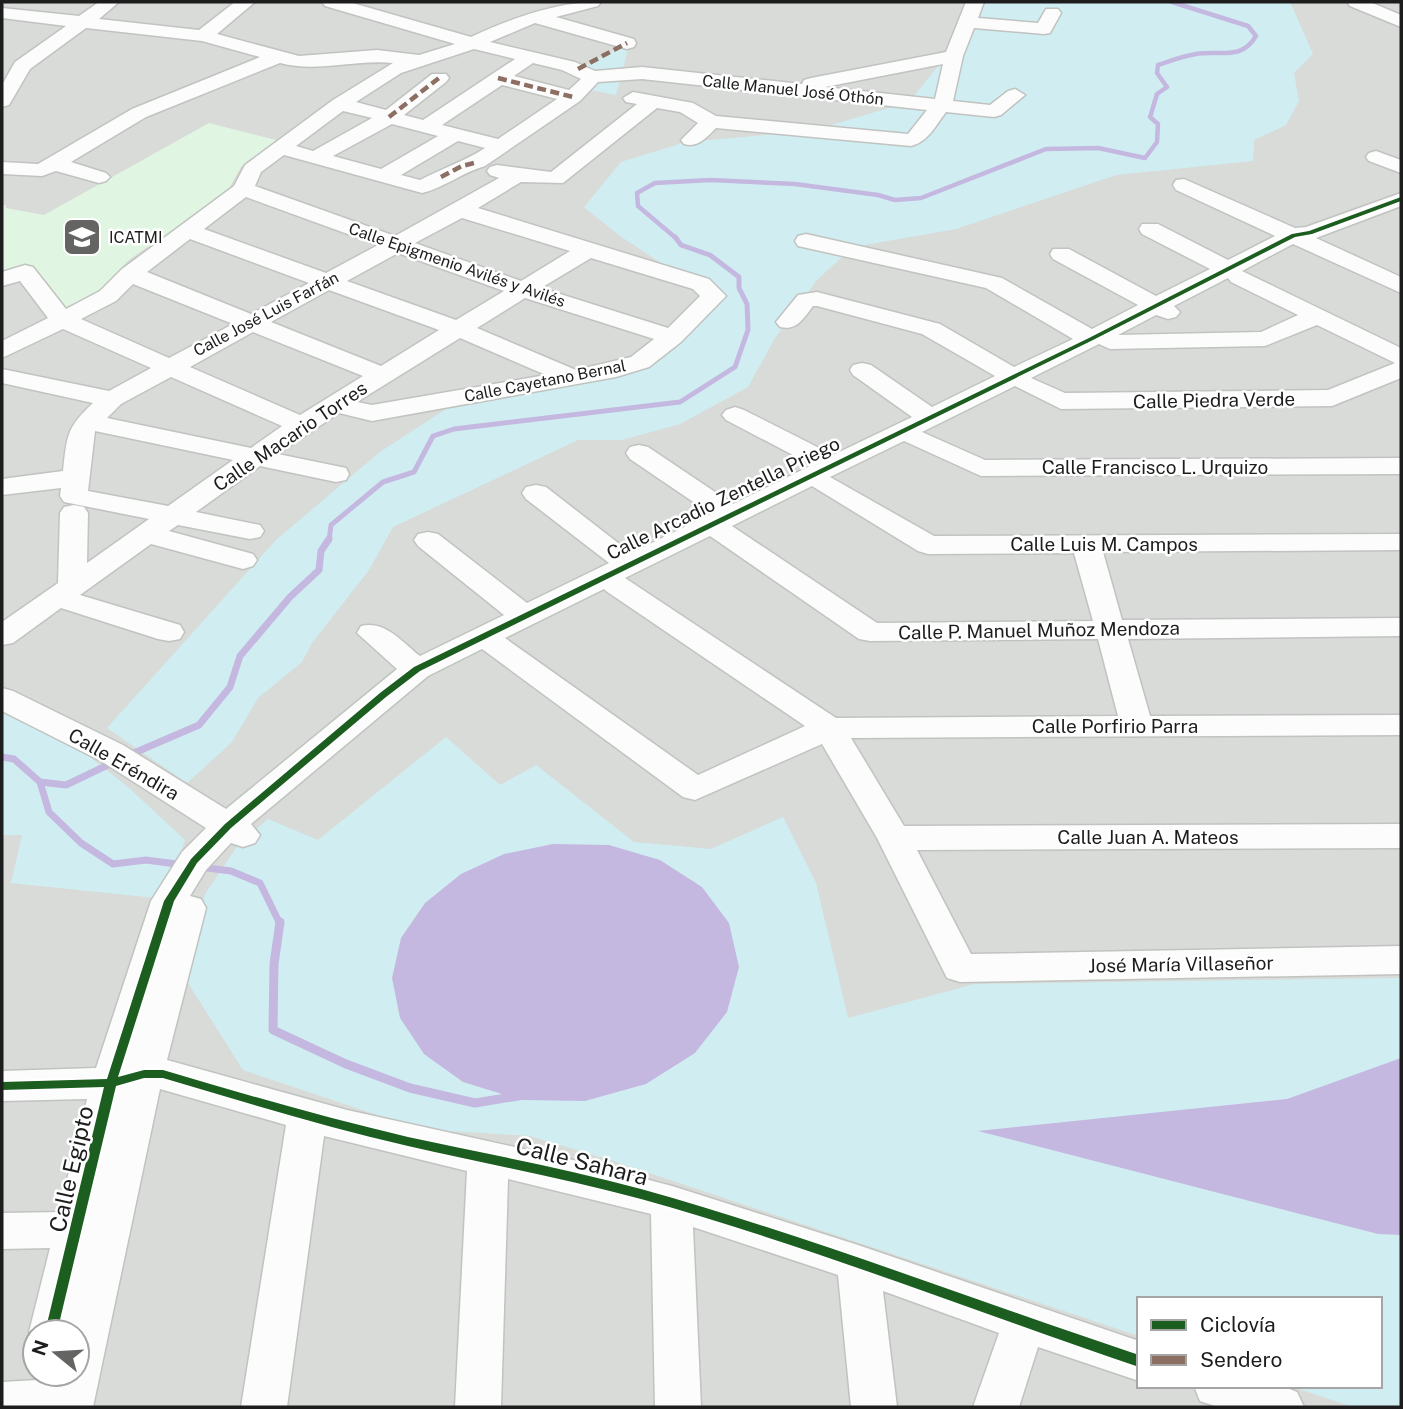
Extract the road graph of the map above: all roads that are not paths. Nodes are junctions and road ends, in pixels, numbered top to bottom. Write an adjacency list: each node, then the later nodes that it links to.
1 (110, 2): 12 (street)
2 (246, 2): 14 (street)
3 (331, 2): 15 (street)
4 (592, 2): 10 (street)
5 (975, 2): 13 (street)
6 (1356, 2): 11 (street)
7 (1388, 2): 11 (street)
8 (2, 13): 12 (street)
9 (1052, 13): 13 (street)
10 (537, 18): 15 (street); 23 (street)
11 (1401, 21)
12 (80, 22): 14 (street); 26 (street)
13 (967, 22): 16 (street)
14 (202, 36): 17 (street)
15 (472, 43): 18 (street); 19 (street)
16 (954, 56): 24 (street); 29 (street)
17 (277, 57): 19 (street); 40 (street)
18 (530, 57): 22 (street); 23 (street)
19 (417, 61): 28 (street)
20 (439, 78): 30 (street)
21 (462, 81): 22 (street)
22 (491, 83): 23 (street); 32 (street)
23 (582, 83): 24 (street, Calle Manuel José Othón); 27 (street); 35 (street)
24 (792, 89): 29 (street, Calle Manuel José Othón)
25 (1015, 95): 29 (street, Calle Manuel José Othón)
26 (2, 101)
27 (653, 101): 31 (street); 44 (street)
28 (340, 104): 30 (street); 36 (street)
29 (939, 106): 31 (street)
30 (389, 117): 32 (street); 38 (street)
31 (711, 122): 34 (street)
32 (427, 126): 33 (street)
33 (456, 134): 35 (street); 43 (street)
34 (691, 140)
35 (501, 146): 39 (street)
36 (280, 148): 38 (street); 47 (street)
37 (1376, 157): 41 (street)
38 (317, 158): 43 (street)
39 (478, 162): 43 (street); 44 (street)
40 (56, 164): 42 (street); 45 (street)
41 (1401, 167)
42 (2, 168)
43 (384, 176)
44 (517, 176): 50 (street, Calle José Luis Farfán)
45 (99, 177)
46 (1184, 185): 54 (street)
47 (243, 189): 53 (street); 56 (street, Calle Epigmenio Avilés y Avilés)
48 (1401, 199): 49 (street, Calle Arcadio Zentella Priego)
49 (1373, 209): 51 (street); 54 (street, Calle Arcadio Zentella Priego)
50 (460, 210): 56 (street, Calle José Luis Farfán); 57 (street)
51 (1401, 221)
52 (1150, 229): 59 (street)
53 (188, 231): 60 (street); 62 (street)
54 (1303, 236): 59 (street, Calle Arcadio Zentella Priego); 63 (street)
55 (806, 241): 72 (street)
56 (396, 245): 62 (street, Calle José Luis Farfán); 64 (street, Calle Epigmenio Avilés y Avilés)
57 (588, 250): 64 (street, Calle Macario Torres); 71 (street, Calle Cayetano Bernal)
58 (1061, 254): 65 (street)
59 (1234, 273): 65 (street, Calle Arcadio Zentella Priego); 66 (street)
60 (130, 274): 67 (street); 68 (street)
61 (2, 279): 67 (street)
62 (327, 282): 68 (street, Calle José Luis Farfán); 70 (street)
63 (1401, 286)
64 (523, 290): 70 (street, Calle Macario Torres); 71 (street, Calle Epigmenio Avilés y Avilés)
65 (1162, 309): 72 (street, Calle Arcadio Zentella Priego)
66 (1317, 316): 72 (street); 74 (street)
67 (62, 320): 73 (street); 75 (street)
68 (251, 322): 75 (street, Calle José Luis Farfán); 78 (street)
69 (788, 322): 81 (street, Calle Piedra Verde)
70 (458, 330): 78 (street, Calle Macario Torres); 80 (street)
71 (672, 337): 80 (street, Calle Cayetano Bernal)
72 (1100, 340): 81 (street, Calle Arcadio Zentella Priego)
73 (2, 351)
74 (1401, 357)
75 (171, 365): 82 (street, Calle José Luis Farfán); 86 (street)
76 (1401, 369): 81 (street, Calle Piedra Verde)
77 (862, 370): 87 (street, Calle Francisco L. Urquizo)
78 (382, 375): 83 (street, Calle Macario Torres)
79 (2, 376): 82 (street)
80 (574, 378): 83 (street, Calle Cayetano Bernal)
81 (1019, 380): 87 (street, Calle Arcadio Zentella Priego)
82 (111, 400): 85 (street, Calle José Luis Farfán)
83 (336, 404): 86 (street, Calle Macario Torres)
84 (735, 415): 92 (street, Calle Luis M. Campos)
85 (88, 422): 89 (street); 95 (street, Calle José Luis Farfán)
86 (301, 425): 89 (street, Calle Macario Torres)
87 (922, 427): 90 (street, Calle Francisco L. Urquizo); 92 (street, Calle Arcadio Zentella Priego)
88 (639, 453): 97 (street, Calle P. Manuel Muñoz Mendoza)
89 (254, 458): 91 (street); 96 (street, Calle Macario Torres)
90 (1401, 466)
91 (336, 474)
92 (827, 474): 97 (street, Calle Arcadio Zentella Priego); 102 (street, Calle Luis M. Campos)
93 (2, 487): 95 (street)
94 (536, 493): 104 (street)
95 (75, 496): 96 (street); 105 (street, Calle José Luis Farfán)
96 (174, 515): 98 (street); 99 (street, Calle Macario Torres)
97 (722, 523): 104 (street, Calle Arcadio Zentella Priego); 108 (street, Calle P. Manuel Muñoz Mendoza)
98 (250, 531)
99 (147, 534): 103 (street); 105 (street, Calle Macario Torres)
100 (428, 540): 106 (street)
101 (1401, 542): 102 (street, Calle Luis M. Campos)
102 (1086, 544): 108 (street)
103 (243, 560)
104 (622, 575): 106 (street, Calle Arcadio Zentella Priego); 112 (street, Calle Arcadio Zentella Priego); 117 (street)
105 (64, 592): 109 (street); 111 (street, Calle Macario Torres)
106 (523, 615): 113 (street, Calle Arcadio Zentella Priego)
107 (1401, 627): 108 (street, Calle P. Manuel Muñoz Mendoza)
108 (1111, 629): 116 (street)
109 (169, 632)
110 (372, 633): 113 (street)
111 (2, 636)
112 (494, 644): 117 (street); 118 (street, Calle Arcadio Zentella Priego)
113 (417, 669): 118 (street, Calle Arcadio Zentella Priego)
114 (2, 698): 118 (street, Calle Eréndira)
115 (1401, 724): 116 (street, Calle Porfirio Parra)
116 (1137, 726): 117 (street, Calle Porfirio Parra)
117 (828, 727): 120 (street)
118 (235, 831): 121 (street, Calle Arcadio Zentella Priego)
119 (1401, 836): 120 (street, Calle Juan A. Mateos)
120 (894, 838): 122 (street, José María Villaseñor)
121 (204, 862): 123 (street, Calle Egipto)
122 (1401, 960)
123 (127, 1078): 124 (street, Calle Sahara); 125 (street, Calle Sahara); 128 (street, Calle Egipto); 135 (street, Calle Egipto)
124 (2, 1086)
125 (307, 1116): 126 (street, Calle Sahara); 136 (street)
126 (488, 1158): 127 (street, Calle Sahara); 137 (street)
127 (671, 1203): 130 (street, Calle Sahara); 138 (street)
128 (77, 1229): 129 (street); 131 (street, Calle Egipto)
129 (2, 1231)
130 (859, 1262): 132 (street, Calle Sahara); 139 (street)
131 (55, 1318)
132 (1024, 1324): 133 (street, Calle Sahara); 140 (street)
133 (1137, 1360)
134 (1222, 1388): 141 (street)
135 (42, 1399)
136 (264, 1407)
137 (478, 1407)
138 (678, 1407)
139 (874, 1407)
140 (996, 1407)
141 (1281, 1407)

